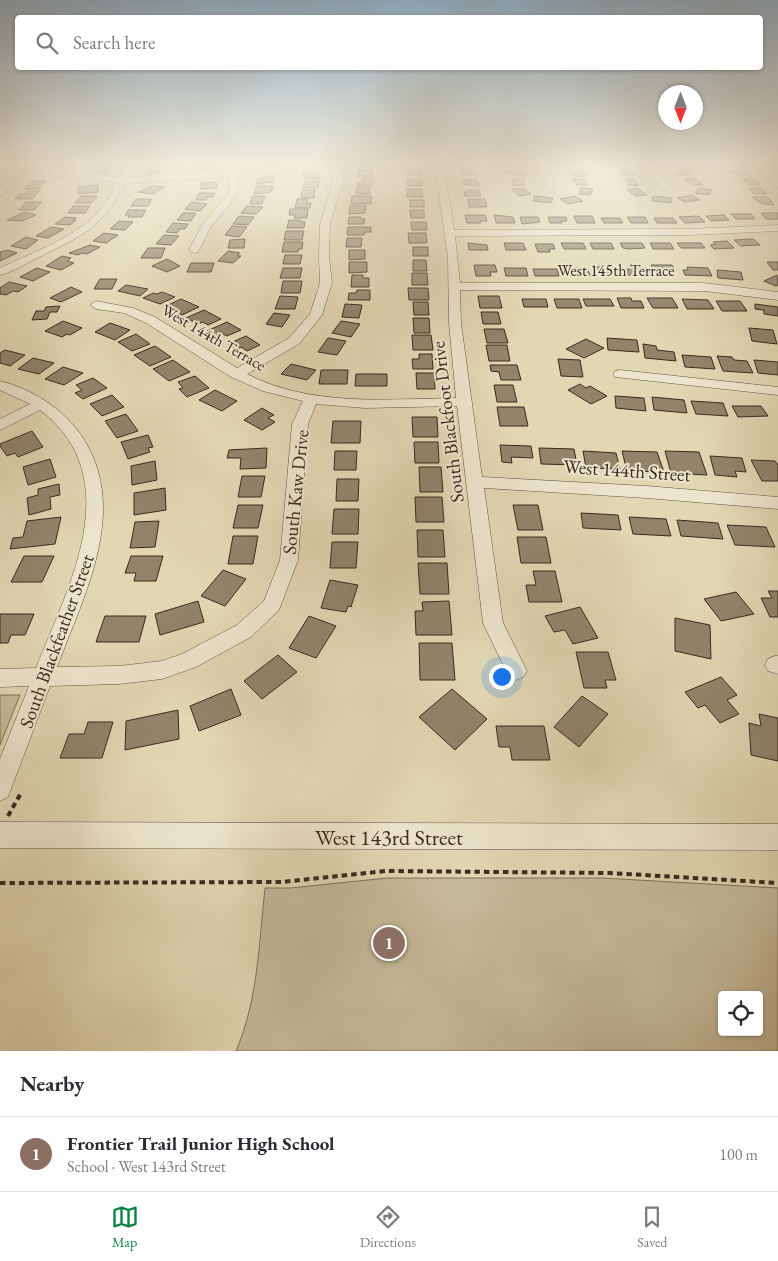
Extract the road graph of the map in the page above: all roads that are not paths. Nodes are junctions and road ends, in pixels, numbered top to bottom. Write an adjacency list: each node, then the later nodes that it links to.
1 (104, 212): 8 (street)
2 (218, 212): 7 (street)
3 (328, 212): 12 (street)
4 (446, 212): 6 (street, South Blackfoot Drive)
5 (778, 228): 6 (street)
6 (449, 232): 9 (street, South Blackfoot Drive)
7 (194, 250)
8 (0, 272)
9 (454, 286): 10 (street, West 145th Terrace); 17 (street, South Blackfoot Drive)
10 (778, 296)
11 (96, 305): 12 (street, West 144th Terrace)
12 (236, 374): 16 (street, West 144th Terrace)
13 (620, 374): 15 (street)
14 (0, 385): 18 (street, South Blackfeather Street)
15 (778, 391)
16 (311, 400): 17 (street, West 144th Terrace); 24 (street, South Kaw Drive)
17 (464, 402): 20 (street, South Blackfoot Drive)
18 (42, 404): 19 (street); 24 (street, South Blackfeather Street)
19 (0, 425)
20 (473, 482): 21 (street, West 144th Street); 22 (street, South Blackfoot Drive)
21 (778, 503)
22 (516, 671)
23 (0, 678): 24 (street, South Kaw Drive)
24 (44, 678): 25 (street, South Blackfeather Street)
25 (0, 789)
26 (2, 829): 27 (street, West 143rd Street)
27 (778, 837)

